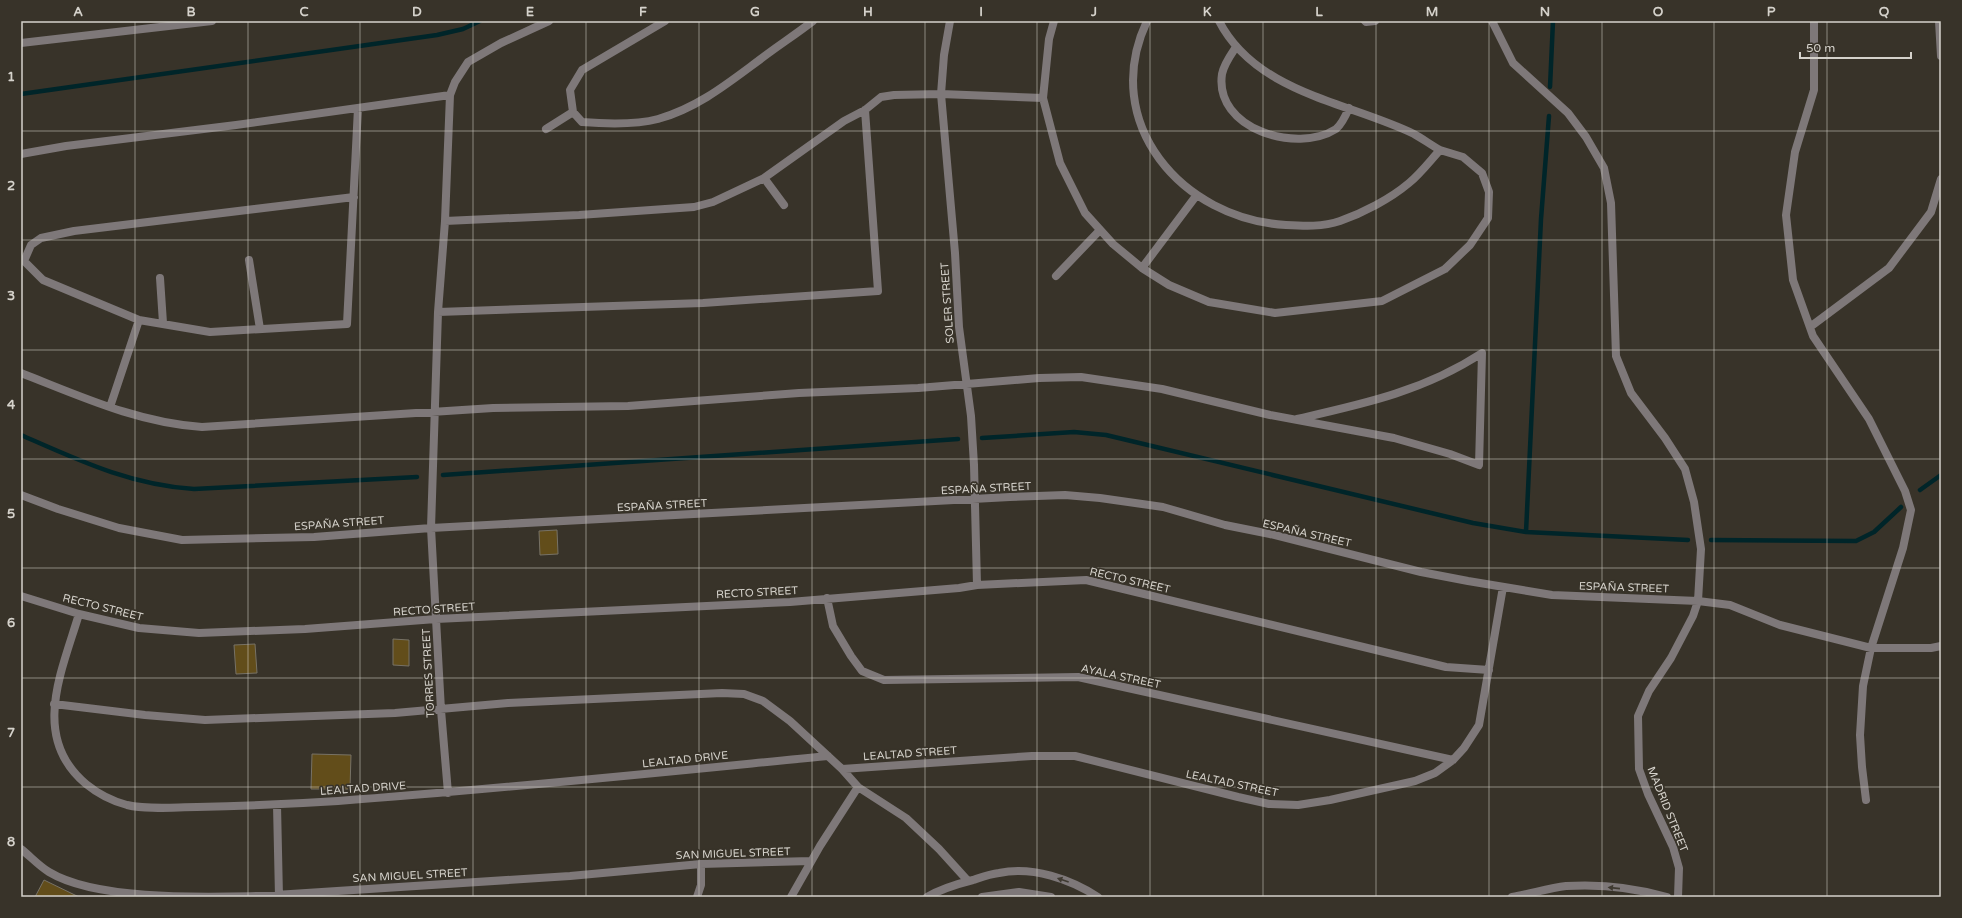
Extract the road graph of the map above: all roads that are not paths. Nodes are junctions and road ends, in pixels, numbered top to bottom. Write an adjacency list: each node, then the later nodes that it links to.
1 (212, 21): 14 (street)
2 (549, 21): 18 (street)
3 (665, 21): 23 (street)
4 (812, 21): 23 (street)
5 (950, 21): 17 (street, SOLER STREET)
6 (1054, 21): 19 (street)
7 (1147, 21): 29 (street)
8 (1219, 21): 15 (street)
9 (1365, 21): 10 (street)
10 (1374, 21)
11 (1492, 21): 56 (street, MADRID STREET)
12 (1814, 21): 42 (street)
13 (1939, 21): 16 (street)
14 (21, 44)
15 (1236, 47): 21 (street); 21 (street)
16 (1941, 56)
17 (941, 94): 19 (street); 22 (street); 45 (street, SOLER STREET)
18 (450, 95): 20 (street); 32 (street, TORRES STREET)
19 (1042, 98): 33 (street)
20 (358, 108): 26 (street); 30 (street)
21 (1350, 108): 25 (street)
22 (865, 110): 27 (street); 39 (street)
23 (573, 112): 24 (street)
24 (546, 129)
25 (1440, 150): 29 (street); 36 (street)
26 (21, 154)
27 (764, 178): 31 (street); 32 (street)
28 (1941, 179): 42 (street)
29 (1196, 196): 36 (street)
30 (354, 197): 35 (street); 43 (street)
31 (784, 206)
32 (445, 220): 39 (street, TORRES STREET)
33 (1100, 230): 36 (street); 37 (street)
34 (249, 260): 43 (street)
35 (22, 261): 40 (street)
36 (1142, 268)
37 (1056, 276)
38 (160, 278): 41 (street)
39 (438, 312): 47 (street, TORRES STREET)
40 (139, 320): 41 (street); 46 (street)
41 (163, 323): 43 (street)
42 (1810, 327): 60 (street)
43 (260, 329)
44 (21, 372): 46 (street)
45 (966, 384): 47 (street); 48 (street); 50 (street, SOLER STREET)
46 (110, 407): 47 (street)
47 (434, 411): 51 (street, TORRES STREET)
48 (1297, 420): 48 (street)
49 (21, 495): 51 (street, ESPAÑA STREET)
50 (974, 500): 51 (street, ESPAÑA STREET); 52 (street, SOLER STREET); 53 (street, ESPAÑA STREET)
51 (432, 528): 58 (street, TORRES STREET)
52 (977, 585): 55 (street, RECTO STREET); 61 (street, RECTO STREET)
53 (1503, 587): 56 (street, ESPAÑA STREET); 61 (street, LEALTAD STREET)
54 (21, 596): 57 (street, RECTO STREET)
55 (827, 598): 58 (street, RECTO STREET); 65 (street, AYALA STREET)
56 (1698, 601): 60 (street, ESPAÑA STREET); 84 (street, MADRID STREET)
57 (79, 614): 58 (street, RECTO STREET); 62 (street, LEALTAD DRIVE)
58 (436, 619): 63 (street, TORRES STREET)
59 (1941, 646): 60 (street, ESPAÑA STREET)
60 (1871, 648): 69 (street)
61 (1489, 670): 65 (street, LEALTAD STREET)
62 (54, 704): 63 (street); 70 (street, LEALTAD DRIVE)
63 (441, 710): 64 (street); 68 (street, TORRES STREET)
64 (828, 756): 66 (street); 68 (street, LEALTAD DRIVE)
65 (1453, 760): 66 (street, LEALTAD STREET)
66 (842, 769): 67 (street)
67 (858, 787): 72 (street); 74 (street)
68 (448, 793): 70 (street, LEALTAD DRIVE)
69 (1866, 800)
70 (277, 805): 75 (street)
71 (21, 849): 75 (street, SAN MIGUEL STREET)
72 (811, 861): 73 (street, SAN MIGUEL STREET); 77 (street)
73 (701, 864): 75 (street, SAN MIGUEL STREET); 76 (street)
74 (968, 881): 78 (street); 81 (street, one-way to 74)
75 (279, 896)
76 (697, 897)
77 (791, 897)
78 (927, 897)
79 (982, 897): 80 (street)
80 (1051, 897)
81 (1098, 897)
82 (1512, 897): 83 (street, one-way to 82)
83 (1667, 897)
84 (1678, 897)

